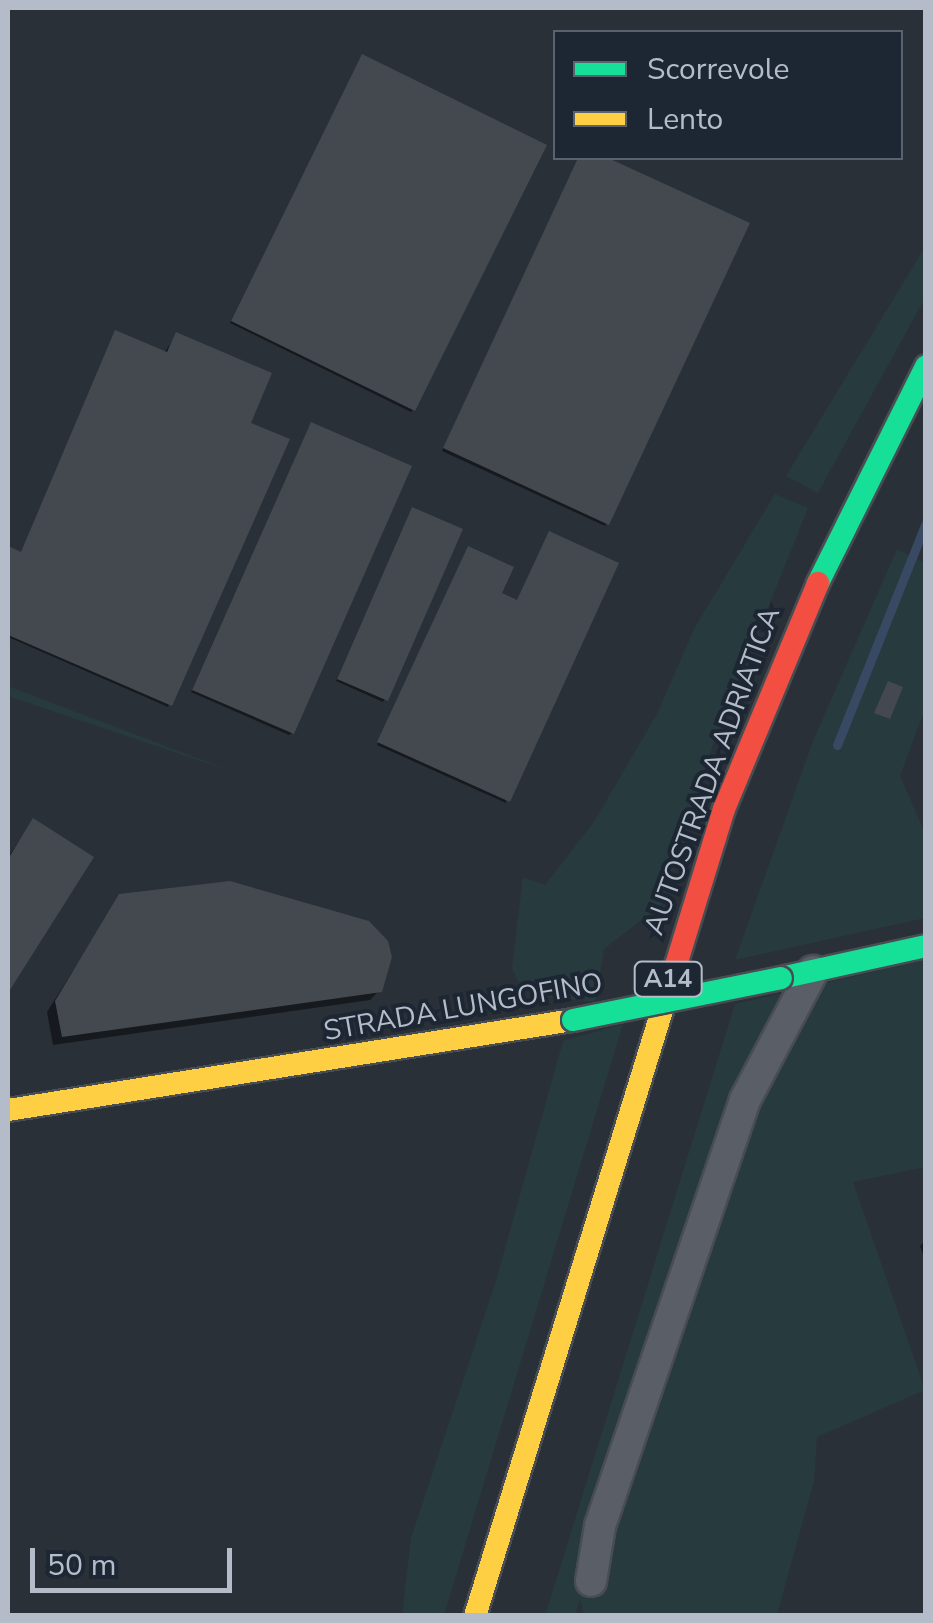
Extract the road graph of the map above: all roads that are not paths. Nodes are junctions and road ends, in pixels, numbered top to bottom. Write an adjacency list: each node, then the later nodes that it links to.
1 (926, 366): 8 (main road, AUTOSTRADA ADRIATICA / A14)
2 (926, 946): 4 (main road, STRADA LUNGOFINO)
3 (712, 961): 5 (main road, A14)
4 (813, 971): 6 (main road, STRADA LUNGOFINO, bridge); 7 (street)
5 (694, 1016)
6 (8, 1110)
7 (591, 1581)
8 (475, 1616)

